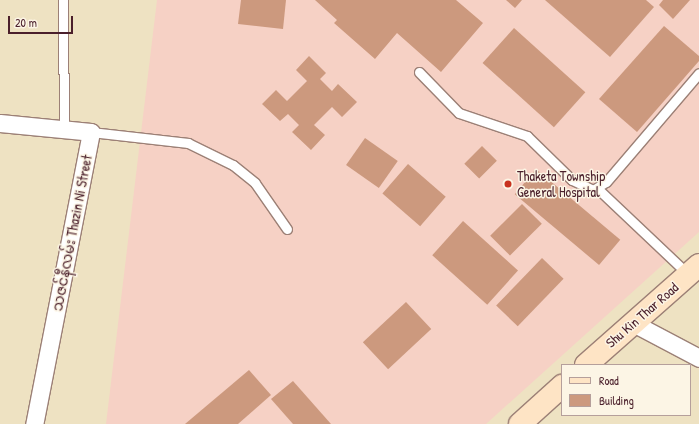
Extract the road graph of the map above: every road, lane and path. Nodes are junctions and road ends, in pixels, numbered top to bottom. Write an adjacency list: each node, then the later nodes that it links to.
1 (63, 0): 5 (lane)
2 (419, 72): 7 (lane)
3 (699, 73): 7 (lane)
4 (0, 123): 5 (street)
5 (64, 129): 6 (street)
6 (91, 132): 8 (lane); 14 (street, သဇင်နီလမ်း Thazin Ni Street)
7 (598, 188): 9 (lane)
8 (286, 229)
9 (694, 269): 10 (street, Shu Kin Thar Road)
10 (633, 323): 11 (street); 12 (street, Shu Kin Thar Road)
11 (699, 358)
12 (587, 364)
13 (561, 387): 15 (street)
14 (34, 424)
15 (520, 424)

